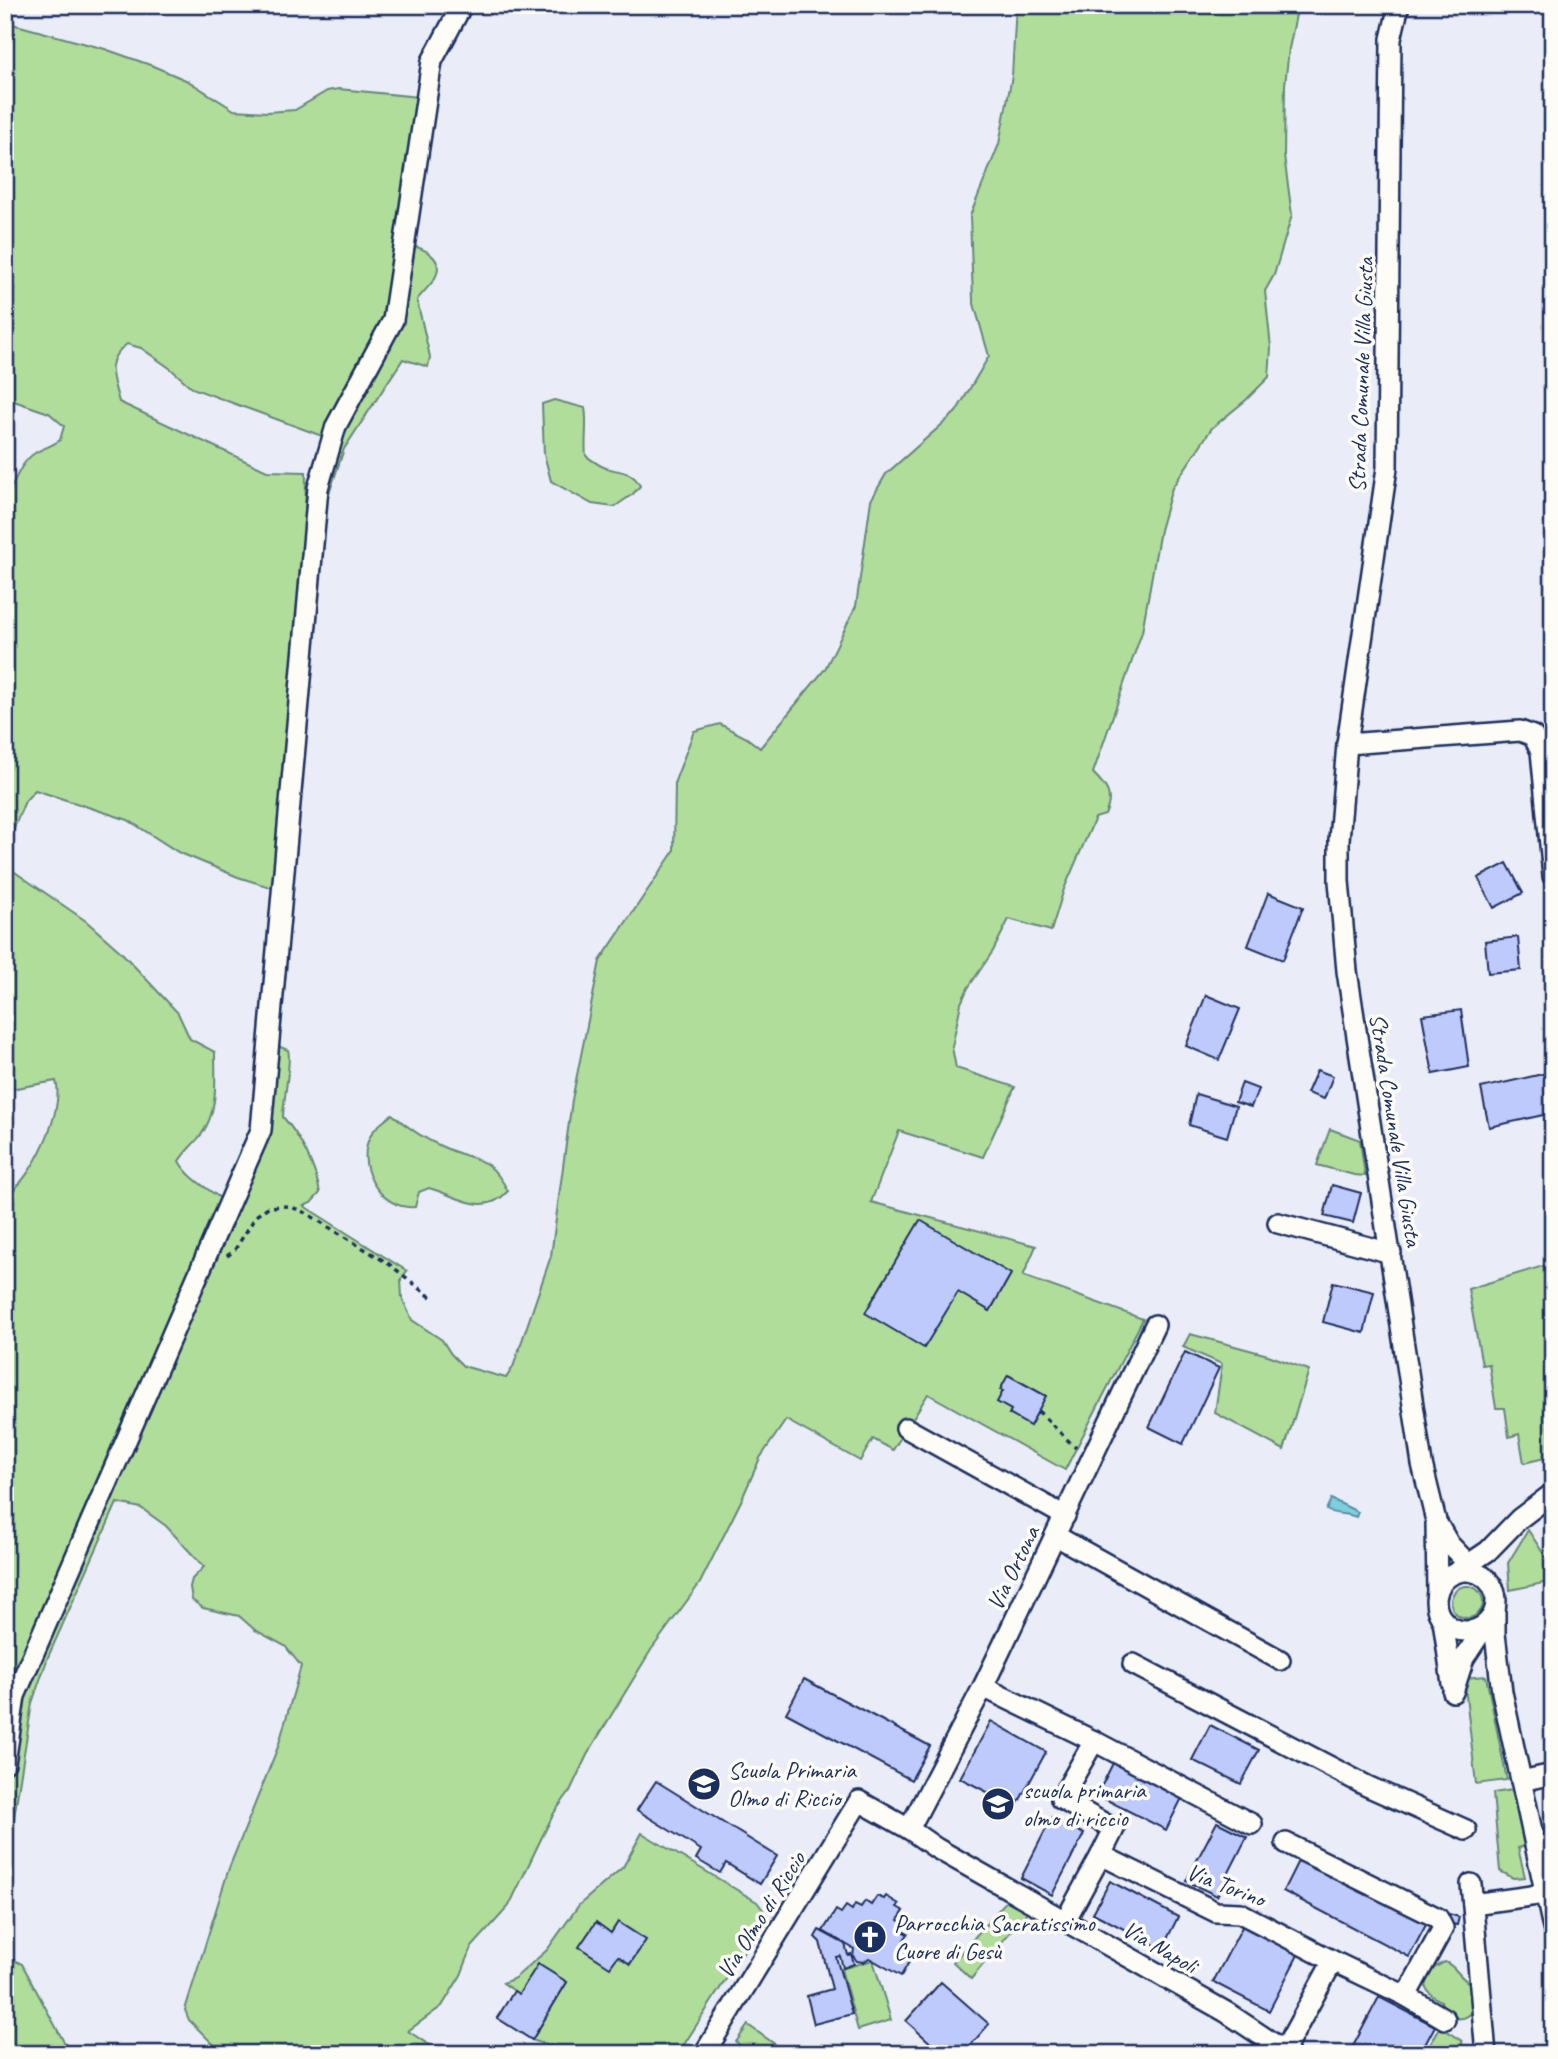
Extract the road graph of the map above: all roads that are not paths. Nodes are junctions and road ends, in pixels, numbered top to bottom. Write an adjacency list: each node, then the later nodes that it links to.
1 (462, 5): 22 (street)
2 (1399, 5): 3 (street, Strada Comunale Villa Giusta)
3 (1347, 744): 4 (street); 6 (street, Strada Comunale Villa Giusta)
4 (1553, 876)
5 (1278, 1223): 6 (street)
6 (1391, 1253): 11 (street, Strada Comunale Villa Giusta)
7 (1155, 1325): 10 (street, Via Ortona)
8 (906, 1428): 10 (street)
9 (1553, 1493): 13 (street)
10 (1065, 1516): 12 (street, Via Ortona)
11 (1436, 1521): 14 (street); 15 (street)
12 (1056, 1536): 18 (street); 20 (street, Via Ortona)
13 (1506, 1536): 14 (street); 16 (street)
14 (1475, 1571): 15 (street); 16 (street)
15 (1437, 1594): 17 (street)
16 (1493, 1609): 17 (street); 17 (street); 24 (street)
17 (1443, 1620)
18 (1280, 1660)
19 (1133, 1664): 28 (street)
20 (983, 1687): 21 (street); 27 (street, Via Ortona)
21 (1094, 1741): 26 (street); 30 (street)
22 (5, 1763)
23 (1553, 1774): 24 (street)
24 (1521, 1781): 31 (street)
25 (859, 1801): 27 (street, Via Napoli); 38 (street, Via Olmo di Riccio)
26 (1252, 1824)
27 (909, 1829): 32 (street, Via Napoli)
28 (1466, 1830)
29 (1286, 1843): 35 (street)
30 (1101, 1855): 32 (street); 34 (street, Via Torino)
31 (1545, 1894): 33 (street); 39 (street)
32 (1065, 1921): 37 (street, Via Napoli)
33 (1553, 1928)
34 (1333, 1961): 35 (street, Via Torino); 37 (street)
35 (1406, 1996): 36 (street, Via Torino)
36 (1445, 2018)
37 (1287, 2052)
38 (704, 2054)
39 (1486, 2054)

